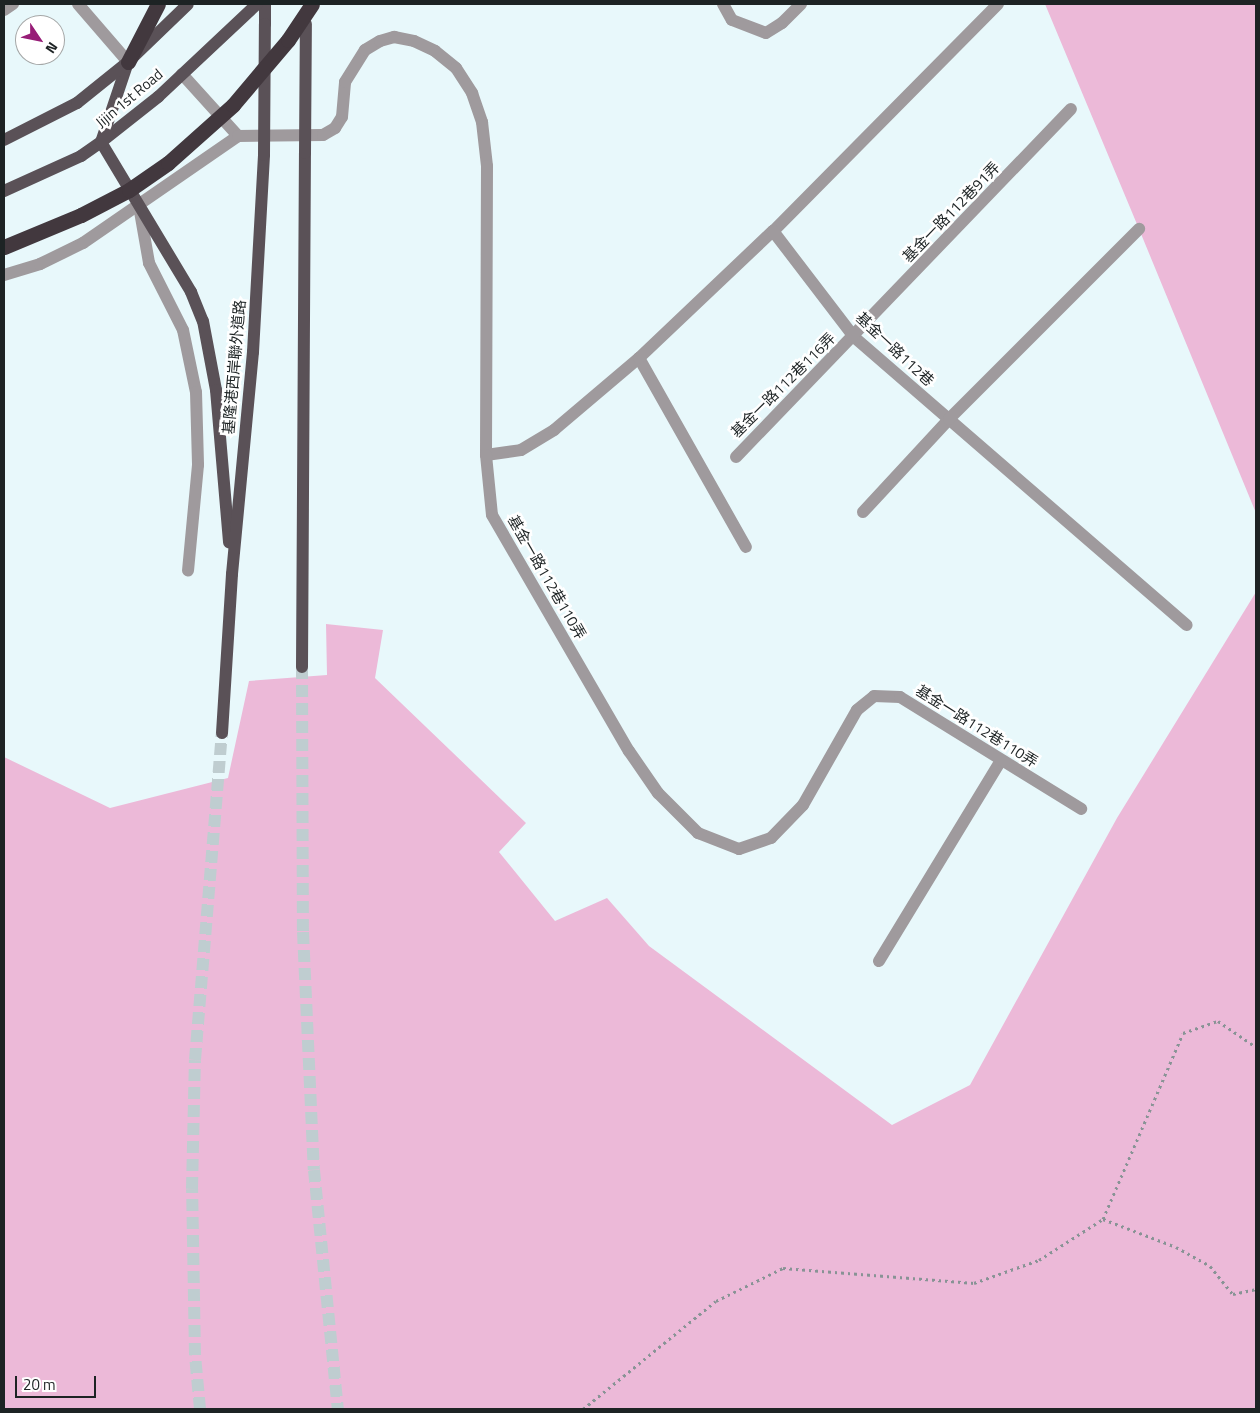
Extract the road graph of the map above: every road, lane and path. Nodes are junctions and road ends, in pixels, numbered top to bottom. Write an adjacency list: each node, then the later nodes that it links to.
1 (13, 4): 12 (street)
2 (78, 4): 13 (street)
3 (158, 4): 13 (highway)
4 (188, 4): 13 (main road, Jijin 1st Road)
5 (257, 4): 14 (main road, Jijin 1st Road)
6 (265, 4): 33 (main road, 基隆港西岸聯外道路, bridge)
7 (306, 4): 35 (main road, bridge)
8 (312, 4): 23 (highway, bridge)
9 (722, 4): 10 (street)
10 (801, 4)
11 (998, 4): 22 (street)
12 (4, 10)
13 (128, 62): 17 (main road, Jijin 1st Road); 18 (main road)
14 (182, 74): 16 (street); 18 (main road, Jijin 1st Road)
15 (1071, 109): 25 (street, 基金一路112巷91弄)
16 (238, 136): 20 (street); 28 (street, 基金一路112巷110弄)
17 (4, 140)
18 (101, 142): 19 (main road, Jijin 1st Road); 20 (main road)
19 (4, 191)
20 (139, 206): 24 (street); 32 (street); 33 (main road)
21 (1139, 229): 27 (street)
22 (773, 231): 25 (street, 基金一路112巷); 26 (street)
23 (4, 247)
24 (4, 276)
25 (854, 337): 27 (street, 基金一路112巷); 29 (street, 基金一路112巷116弄)
26 (639, 358): 28 (street); 31 (street)
27 (949, 419): 30 (street); 34 (street, 基金一路112巷)
28 (486, 455): 37 (street, 基金一路112巷110弄)
29 (736, 457)
30 (863, 512)
31 (746, 547)
32 (188, 571)
33 (232, 574): 36 (main road, 基隆港西岸聯外道路)
34 (1186, 625)
35 (302, 667)
36 (222, 733)
37 (1001, 760): 38 (street, 基金一路112巷110弄); 39 (street)
38 (1081, 809)
39 (879, 961)
40 (1256, 1047): 41 (path)
41 (1103, 1219): 42 (path); 43 (path)
42 (1256, 1289)
43 (583, 1409)

